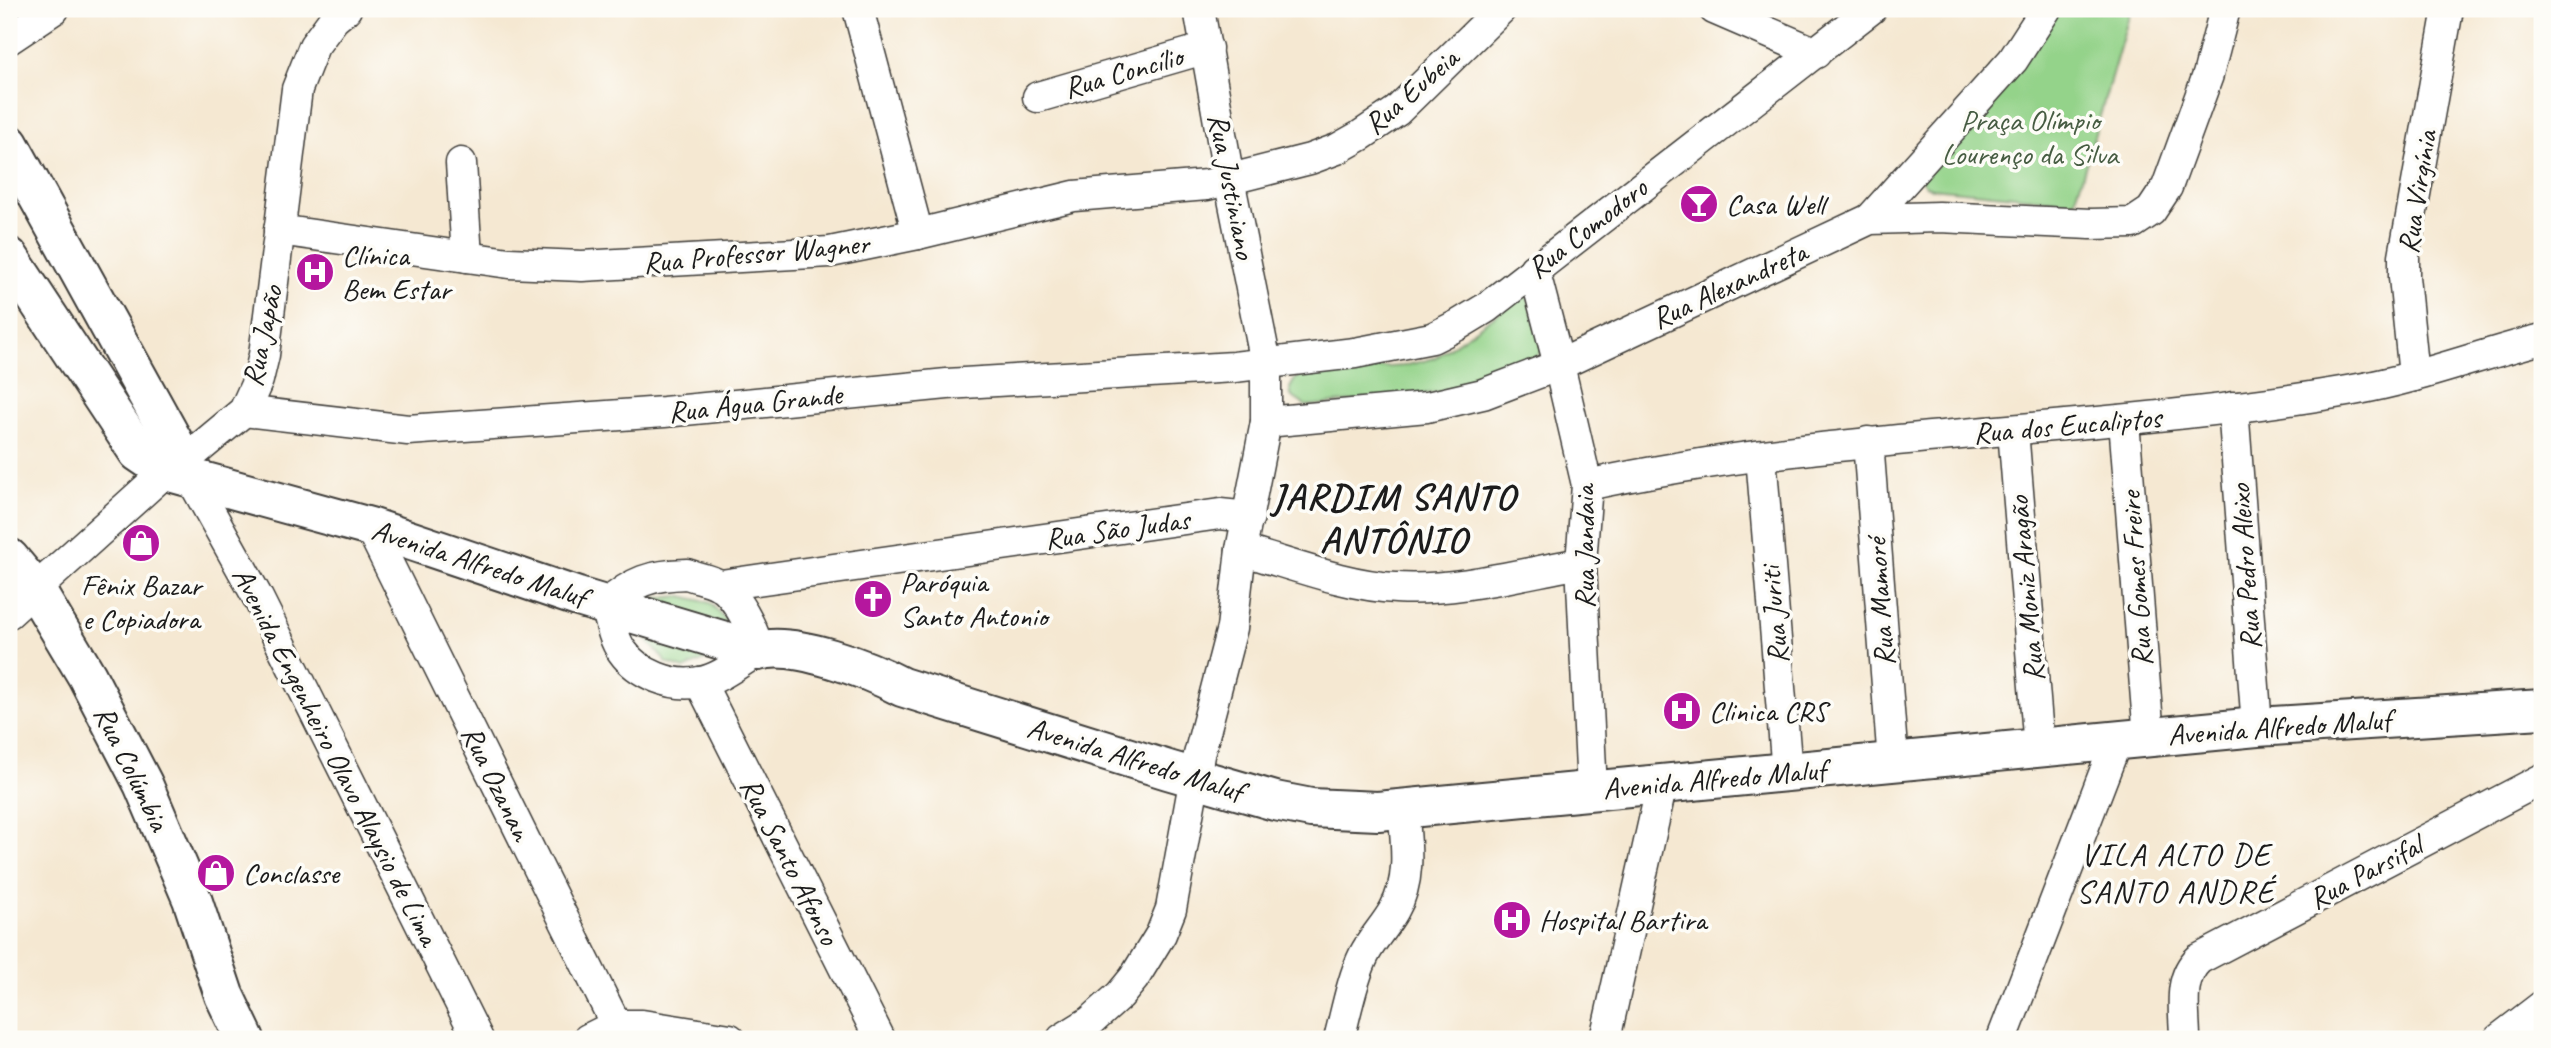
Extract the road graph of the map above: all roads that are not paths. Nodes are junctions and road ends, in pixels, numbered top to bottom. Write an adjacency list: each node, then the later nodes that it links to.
1 (54, 9): 11 (street)
2 (346, 9): 19 (street, Rua Japão)
3 (858, 9): 20 (street)
4 (1199, 9): 12 (street, Rua Justiniano)
5 (1501, 9): 17 (street, Rua Eubeia)
6 (1714, 9): 13 (street)
7 (1871, 9): 13 (street, Rua Comodoro)
8 (2046, 9): 18 (street)
9 (2225, 9): 18 (street, Rua Alexandreta)
10 (2448, 9): 27 (street, Rua Virgínia)
11 (9, 39)
12 (1207, 48): 14 (street, Rua Concílio); 17 (street, Rua Justiniano)
13 (1816, 52): 23 (street, Rua Comodoro)
14 (1038, 97)
15 (13, 163): 35 (main road, Avenida Engenheiro Olavo Alaysio de Lima)
16 (461, 163): 22 (street)
17 (1228, 179): 20 (street, Rua Professor Wagner); 25 (street, Rua Justiniano)
18 (1870, 219): 26 (street, Rua Alexandreta)
19 (279, 230): 22 (street, Rua Professor Wagner); 29 (street, Rua Japão)
20 (918, 234): 22 (street, Rua Professor Wagner)
21 (9, 257): 35 (main road, Avenida Engenheiro Olavo Alaysio de Lima)
22 (467, 257)
23 (1534, 269): 25 (street, Rua Comodoro); 26 (street, Rua Jandaia)
24 (2542, 339): 27 (street, Rua dos Eucaliptos)
25 (1266, 363): 29 (street, Rua Água Grande); 31 (street, Rua Justiniano)
26 (1559, 365): 31 (street, Rua Alexandreta); 36 (street, Rua Jandaia)
27 (2414, 376): 28 (street, Rua dos Eucaliptos)
28 (2233, 407): 30 (street, Rua dos Eucaliptos); 48 (street, Rua Pedro Aleixo)
29 (244, 411): 35 (street, Rua Japão)
30 (2124, 421): 32 (street, Rua dos Eucaliptos); 49 (street, Rua Gomes Freire)
31 (1266, 422): 37 (street, Rua Justiniano)
32 (2014, 430): 33 (street, Rua dos Eucaliptos); 50 (street, Rua Moniz Aragão)
33 (1868, 442): 34 (street, Rua dos Eucaliptos); 51 (street, Rua Mamoré)
34 (1761, 456): 36 (street, Rua dos Eucaliptos); 52 (street, Rua Juriti)
35 (180, 469): 38 (main road, Avenida Alfredo Maluf); 43 (street, Rua Japão); 63 (street, Avenida Engenheiro Olavo Alaysio de Lima)
36 (1587, 485): 41 (street, Rua Jandaia)
37 (1249, 517): 39 (street); 42 (street, Rua São Judas)
38 (370, 527): 44 (main road, Avenida Alfredo Maluf); 60 (street, Rua Ozanan)
39 (1241, 550): 41 (street); 53 (street)
40 (9, 558): 43 (main road, Rua Colúmbia)
41 (1581, 563): 56 (street, Rua Jandaia)
42 (721, 585): 44 (street); 45 (street)
43 (22, 601): 58 (main road, Rua Colúmbia)
44 (606, 605): 45 (main road, Avenida Alfredo Maluf); 46 (street)
45 (762, 650): 46 (street); 53 (main road, Avenida Alfredo Maluf)
46 (700, 682): 66 (street, Rua Santo Afonso)
47 (2542, 709): 48 (main road, Avenida Alfredo Maluf)
48 (2257, 727): 49 (main road, Avenida Alfredo Maluf)
49 (2133, 739): 50 (main road, Avenida Alfredo Maluf); 70 (street)
50 (2039, 748): 51 (main road, Avenida Alfredo Maluf)
51 (1893, 762): 52 (main road, Avenida Alfredo Maluf)
52 (1787, 773): 55 (main road, Avenida Alfredo Maluf)
53 (1195, 778): 57 (main road, Avenida Alfredo Maluf); 67 (street)
54 (2542, 779): 71 (street, Rua Parsifal)
55 (1662, 784): 56 (main road, Avenida Alfredo Maluf); 69 (street)
56 (1592, 790): 57 (main road, Avenida Alfredo Maluf)
57 (1403, 808): 68 (street)
58 (224, 995): 61 (main road, Rua Colúmbia); 62 (main road, Rua Colúmbia)
59 (2542, 1006): 72 (street)
60 (619, 1032): 64 (street); 65 (street)
61 (230, 1039)
62 (245, 1039)
63 (478, 1039)
64 (588, 1039)
65 (730, 1039)
66 (880, 1039)
67 (1062, 1039)
68 (1339, 1039)
69 (1605, 1039)
70 (2002, 1039)
71 (2185, 1039)
72 (2499, 1039)

